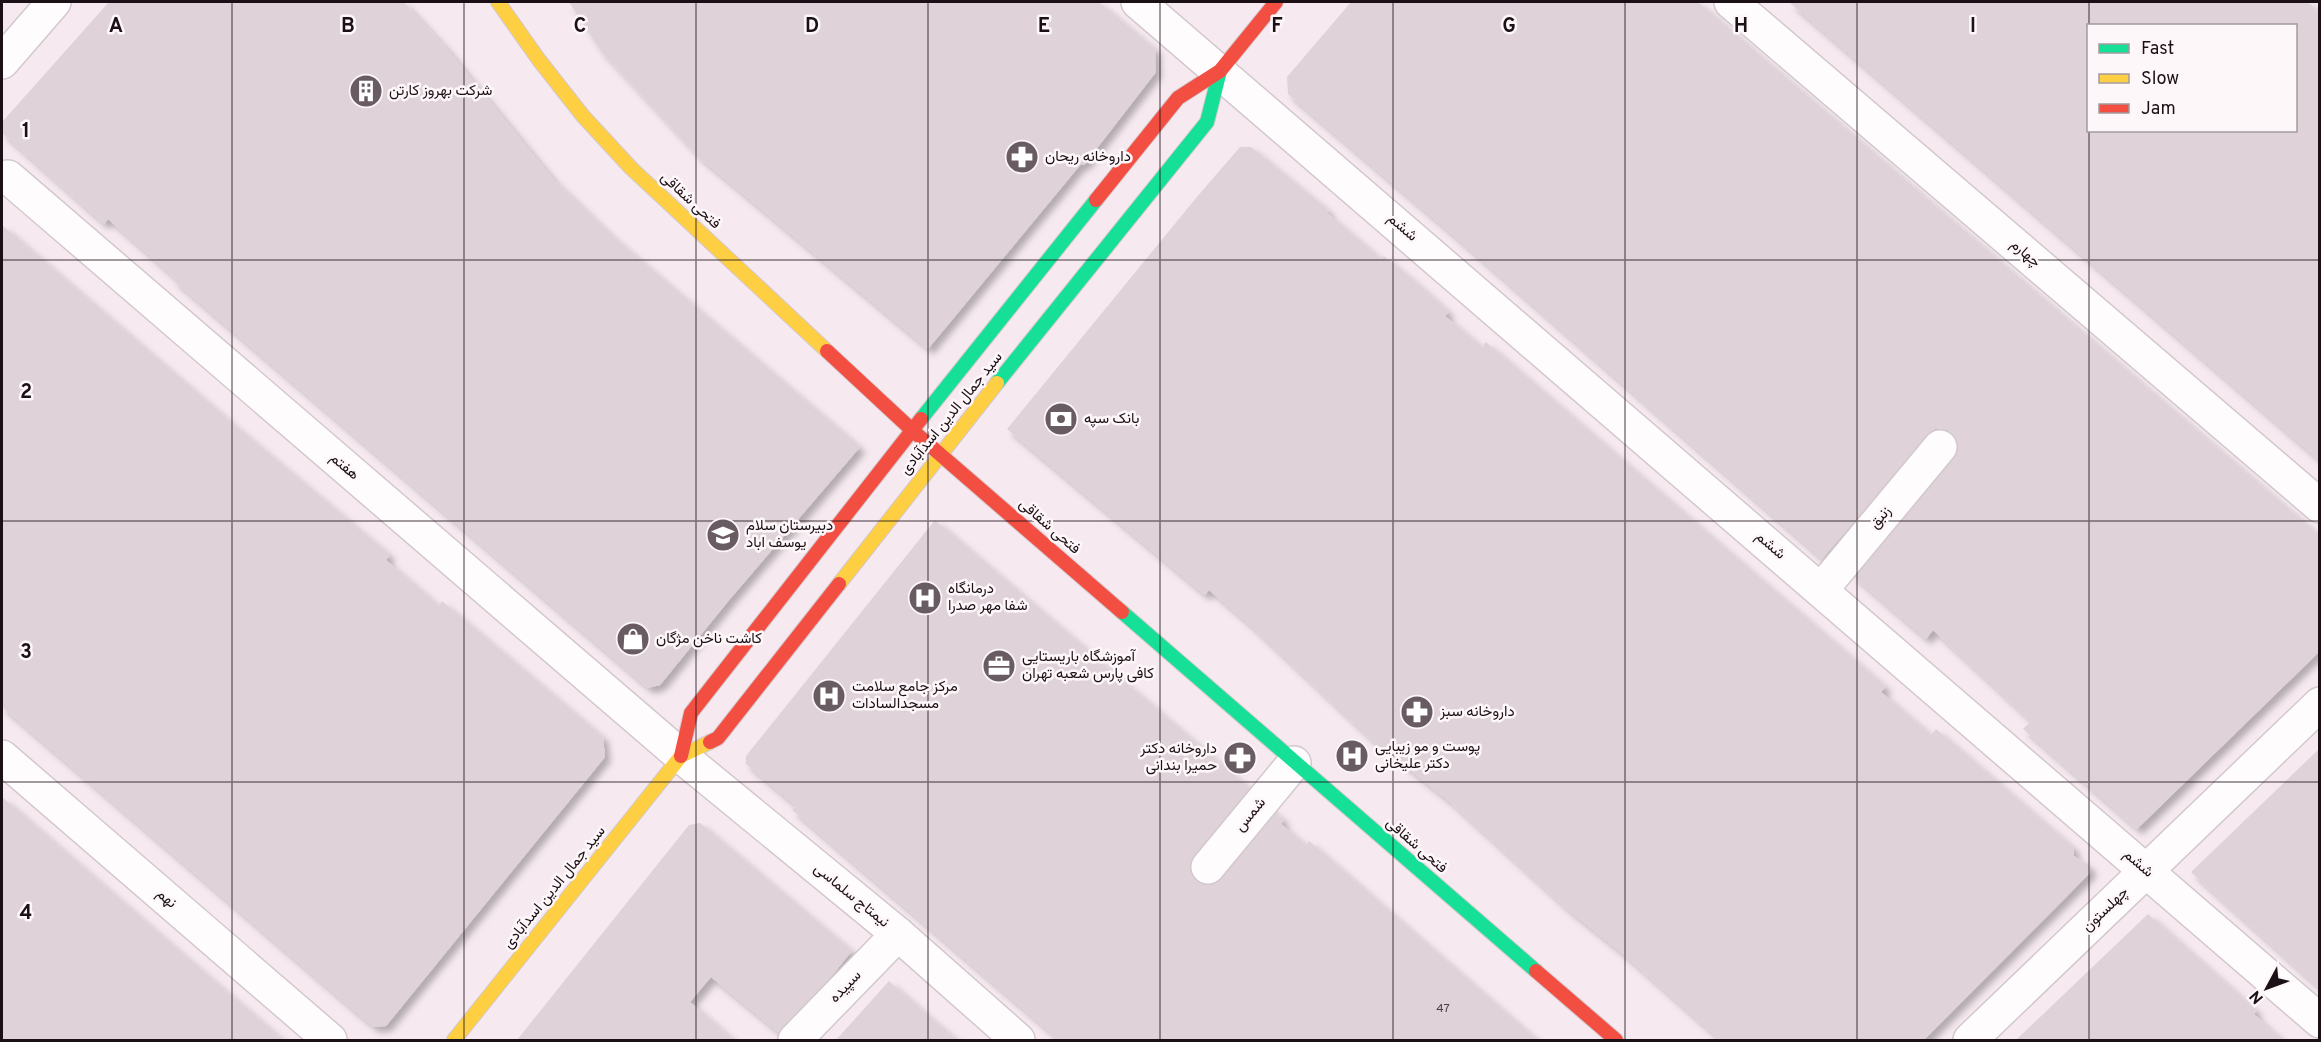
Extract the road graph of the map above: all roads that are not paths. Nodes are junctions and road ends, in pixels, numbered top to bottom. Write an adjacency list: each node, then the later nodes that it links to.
1 (54, 2): 6 (street)
2 (498, 2): 9 (main road, فتحی شقاقی)
3 (1138, 2): 7 (street, ششم)
4 (1276, 2): 7 (main road, سید جمال الدین اسدآبادی)
5 (1731, 2): 12 (street, چهارم)
6 (2, 62)
7 (1220, 71): 9 (main road, سید جمال الدین اسدآبادی); 11 (main road, سید جمال الدین اسدآبادی); 13 (street, ششم)
8 (8, 177): 15 (street, هفتم)
9 (912, 430): 11 (main road, فتحی شقاقی); 15 (main road, سید جمال الدین اسدآبادی)
10 (1940, 447): 13 (street, زنبق)
11 (940, 455): 15 (main road, سید جمال الدین اسدآبادی); 17 (main road, فتحی شقاقی)
12 (2319, 506)
13 (1821, 590): 19 (street, ششم)
14 (2319, 704): 19 (street, چهلستون)
15 (681, 756): 20 (street, نیمتاج سلماسی); 23 (main road, سید جمال الدین اسدآبادی)
16 (2, 757): 22 (street, نهم)
17 (1294, 763): 18 (street, شمس); 26 (main road, فتحی شقاقی)
18 (1208, 867)
19 (2146, 871): 21 (street, ششم); 27 (street, چهلستون)
20 (898, 934): 24 (street, سپیده); 25 (street, نیمتاج سلماسی)
21 (2319, 1021)
22 (330, 1041)
23 (454, 1041)
24 (795, 1041)
25 (1018, 1041)
26 (1616, 1041)
27 (1970, 1041)

